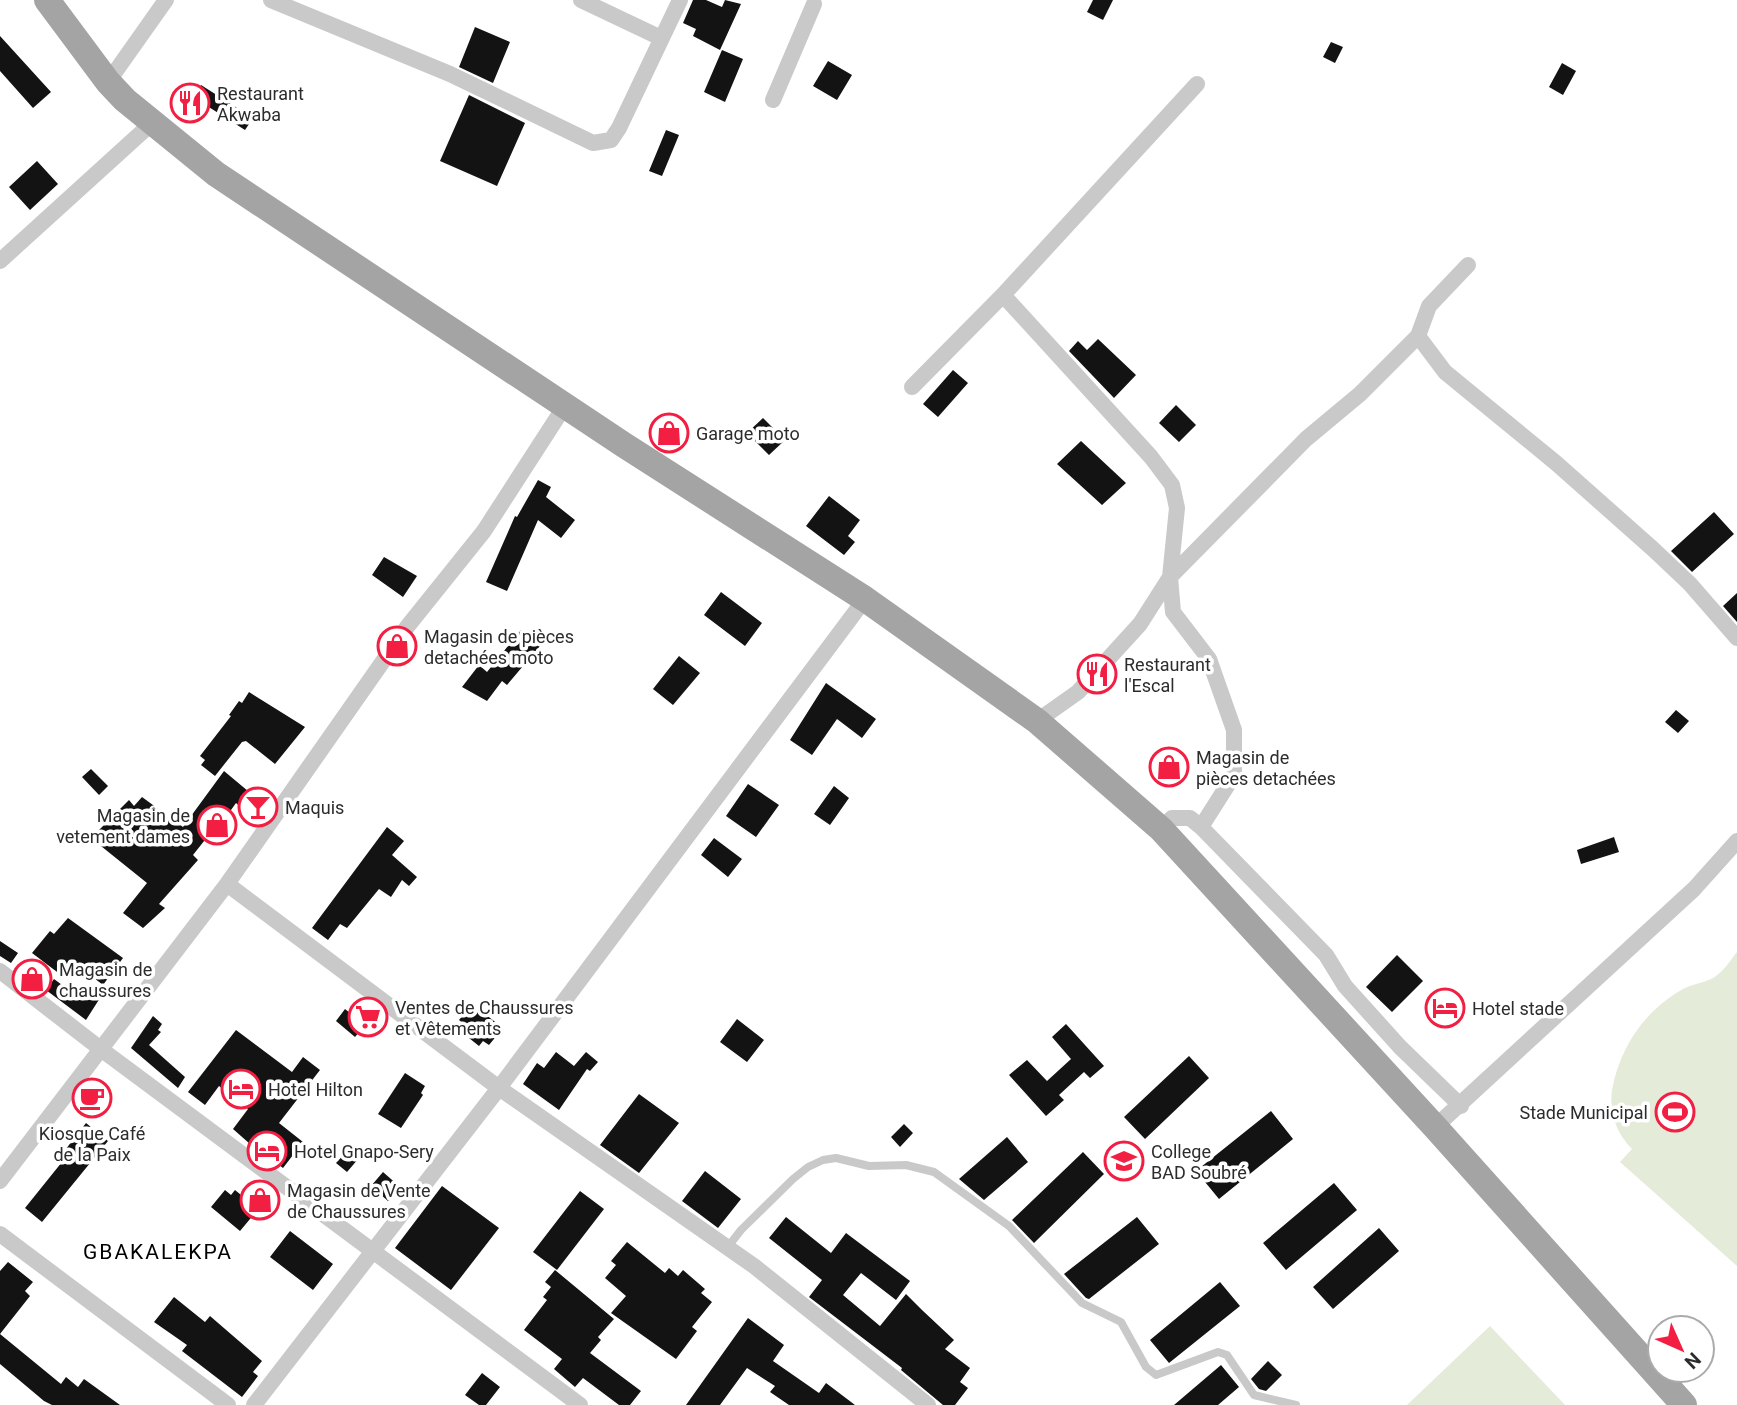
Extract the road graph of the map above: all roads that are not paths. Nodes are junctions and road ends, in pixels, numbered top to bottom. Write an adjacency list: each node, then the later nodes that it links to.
1 (47, 0): 8 (main road)
2 (166, 0): 8 (street)
3 (271, 0): 7 (street)
4 (581, 0): 7 (street)
5 (680, 0): 7 (street)
6 (809, 1): 10 (street)
7 (661, 38)
8 (108, 82): 11 (main road)
9 (1197, 84): 14 (street)
10 (773, 100)
11 (152, 123): 12 (street); 17 (main road)
12 (0, 261)
13 (1468, 265): 15 (street)
14 (1003, 295): 16 (street); 18 (street)
15 (1418, 336): 18 (street); 20 (street)
16 (912, 387)
17 (566, 404): 19 (main road); 25 (street)
18 (1170, 577): 21 (street); 22 (street)
19 (864, 599): 21 (main road); 28 (street)
20 (1737, 638)
21 (1037, 721): 23 (main road)
22 (1201, 827): 23 (street); 29 (street)
23 (1161, 829): 30 (main road)
24 (1737, 841): 29 (street)
25 (227, 884): 27 (street); 28 (street)
26 (0, 971): 27 (street)
27 (102, 1050): 31 (street); 34 (street)
28 (499, 1088): 33 (street); 34 (street)
29 (1461, 1106): 30 (street)
30 (1435, 1127): 40 (main road)
31 (0, 1181)
32 (0, 1234): 35 (street)
33 (727, 1248): 38 (street); 39 (lane)
34 (374, 1252): 36 (street); 37 (street)
35 (228, 1405)
36 (254, 1405)
37 (580, 1405)
38 (928, 1405)
39 (1296, 1405)
40 (1684, 1405)

